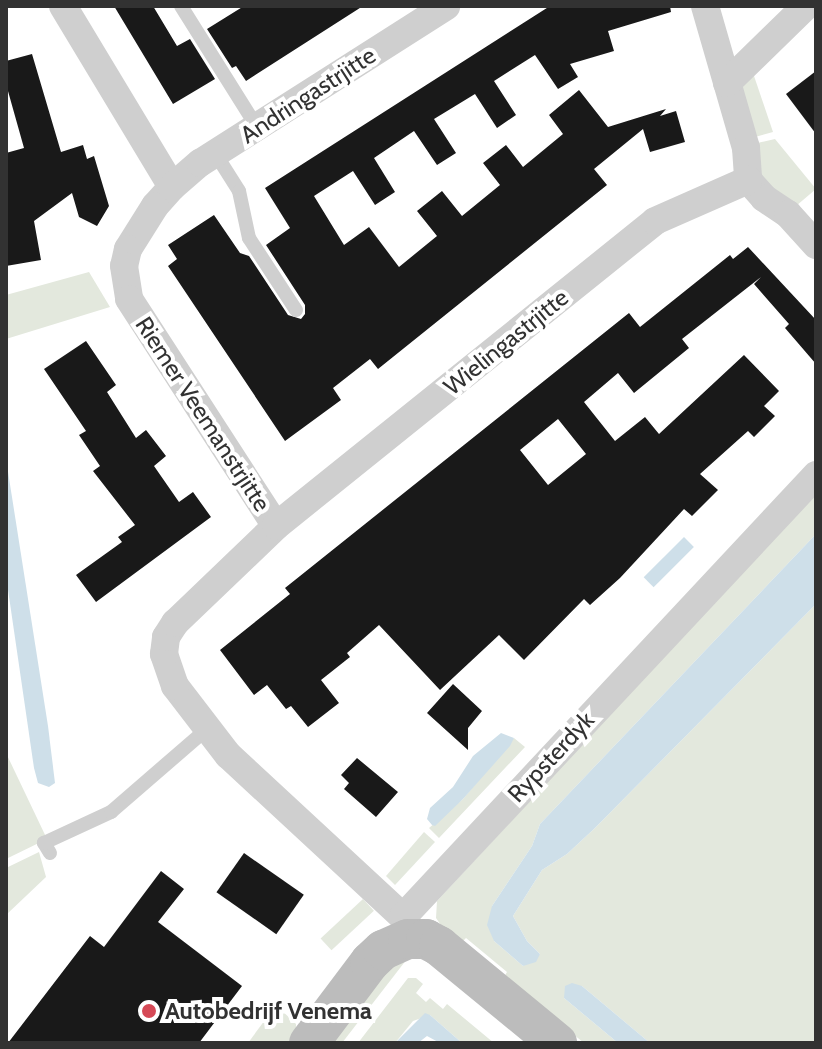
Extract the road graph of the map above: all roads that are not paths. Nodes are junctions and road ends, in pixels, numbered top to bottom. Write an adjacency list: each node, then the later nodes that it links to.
1 (63, 6): 10 (street)
2 (181, 6): 7 (lane)
3 (446, 6): 7 (street, Andringastrjitte)
4 (705, 6): 6 (street)
5 (806, 6): 6 (street)
6 (727, 83): 9 (street)
7 (257, 127): 8 (street, Andringastrjitte)
8 (215, 153): 10 (street, Andringastrjitte); 12 (lane)
9 (748, 180): 11 (street); 14 (street, Wielingastrjitte)
10 (172, 187): 14 (street, Riemer Veemanstrjitte)
11 (816, 245)
12 (296, 310)
13 (816, 475): 17 (street, Rypsterdyk)
14 (276, 526): 15 (street, Riemer Veemanstrjitte)
15 (208, 728): 16 (lane); 17 (street, Riemer Veemanstrjitte)
16 (50, 853)
17 (406, 928): 18 (street, Rypsterdyk); 19 (street)
18 (309, 1043)
19 (557, 1043)

